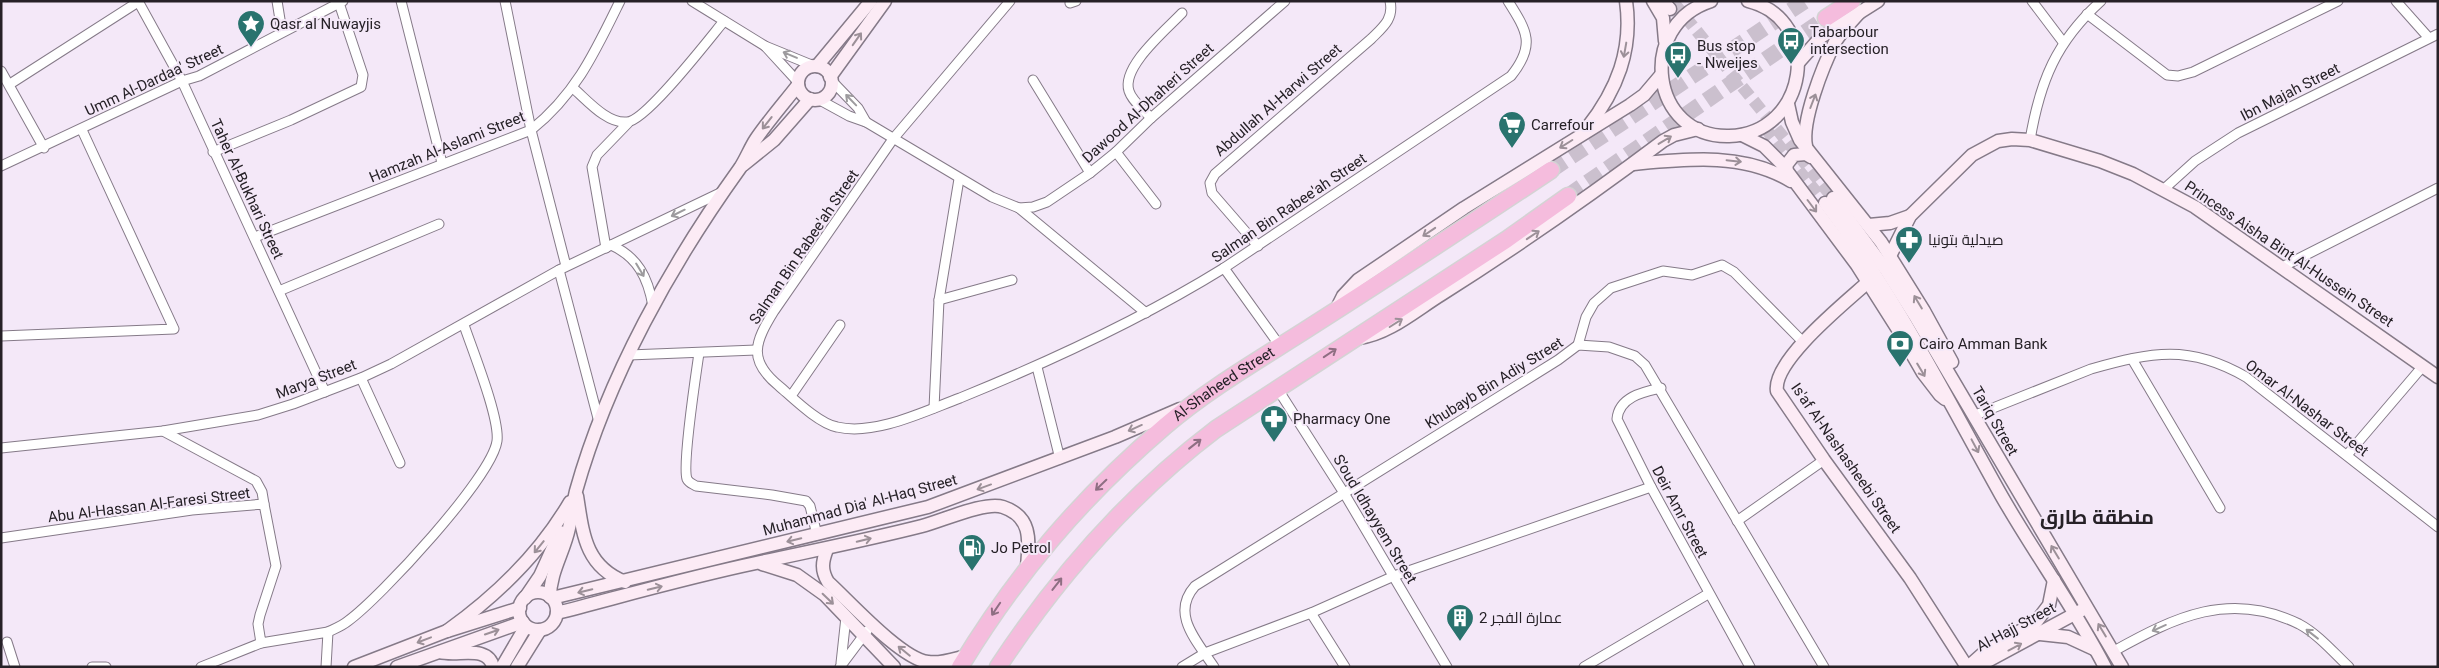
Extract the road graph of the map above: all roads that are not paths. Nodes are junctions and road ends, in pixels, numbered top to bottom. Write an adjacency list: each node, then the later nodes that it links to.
1 (277, 1): 28 (street)
2 (401, 1): 60 (street)
3 (505, 1): 51 (street)
4 (620, 1): 43 (street, Hamzah Al-Aslami Street)
5 (692, 1): 27 (street)
6 (871, 1): 35 (street)
7 (884, 1): 38 (street, one-way to 7)
8 (1010, 1): 54 (street, Salman Bin Rabee'ah Street)
9 (1285, 1): 46 (street, Dawood Al-Dhaheri Street)
10 (1390, 1): 79 (street, Abdullah Al-Harwi Street)
11 (1508, 1): 79 (street, Salman Bin Rabee'ah Street)
12 (1626, 1): 52 (street, one-way to 52)
13 (1653, 1): 31 (street)
14 (1711, 1): 31 (street)
15 (1748, 1): 34 (street)
16 (1878, 1): 23 (street)
17 (2032, 1): 32 (street)
18 (2101, 1): 25 (street)
19 (2338, 1): 25 (street)
20 (2396, 1): 30 (street)
21 (138, 2): 40 (street, Taher Al-Bukhari Street); 42 (street)
22 (341, 2): 28 (street, Umm Al-Dardaa' Street); 57 (street)
23 (1856, 7): 26 (highway); 34 (street); 59 (street, one-way to 23)
24 (1182, 13): 46 (street)
25 (2087, 14): 32 (street)
26 (1826, 18)
27 (724, 21): 33 (street); 48 (street)
28 (282, 32): 40 (street, Umm Al-Dardaa' Street)
29 (2438, 34): 30 (street, Ibn Majah Street)
30 (2428, 37): 70 (street, Ibn Majah Street)
31 (1665, 42): 37 (street)
32 (2063, 42): 55 (street)
33 (764, 46): 35 (street, one-way to 33); 41 (street)
34 (1798, 64): 45 (street)
35 (815, 66): 38 (street); 41 (street)
36 (1, 71): 42 (street)
37 (1661, 75): 49 (street); 52 (street)
38 (831, 78): 44 (street); 47 (street, one-way to 38)
39 (1033, 80): 66 (street)
40 (182, 81): 50 (street, Umm Al-Dardaa' Street); 57 (street, Taher Al-Bukhari Street)
41 (798, 83): 44 (street); 63 (street, one-way to 63)
42 (10, 84): 56 (street)
43 (573, 88): 48 (street); 51 (street, Hamzah Al-Aslami Street)
44 (814, 99): 47 (street); 63 (street)
45 (1788, 104): 53 (street); 59 (street)
46 (1151, 118): 58 (street, Dawood Al-Dhaheri Street)
47 (866, 122): 54 (street)
48 (628, 123): 80 (street)
49 (1698, 129): 53 (street); 61 (street, one-way to 49)
50 (82, 130): 56 (street, Umm Al-Dardaa' Street); 94 (street)
51 (531, 130): 60 (street, Hamzah Al-Aslami Street); 83 (street)
52 (1582, 134): 90 (street, one-way to 90)
53 (1742, 135): 65 (street)
54 (893, 139): 67 (street); 99 (street, Salman Bin Rabee'ah Street)
55 (2030, 140): 70 (street, Princess Aisha Bint Al-Hussein Street); 75 (street, Princess Aisha Bint Al-Hussein Street)
56 (44, 148): 62 (street, Umm Al-Dardaa' Street)
57 (213, 152): 78 (street, Taher Al-Bukhari Street)
58 (1116, 152): 66 (street, Dawood Al-Dhaheri Street); 73 (street)
59 (1809, 153): 65 (street); 77 (street)
60 (442, 163): 78 (street, Hamzah Al-Aslami Street)
61 (1633, 164): 68 (street, one-way to 68); 95 (street, one-way to 61)
62 (1, 166)
63 (741, 166): 71 (street)
64 (1551, 170): 90 (highway, Al-Shaheed Street)
65 (1786, 171): 68 (street)
66 (1090, 173): 74 (street, Dawood Al-Dhaheri Street)
67 (959, 180): 74 (street); 88 (street)
68 (1796, 184): 86 (street, one-way to 86)
69 (2438, 188): 82 (street)
70 (2164, 189): 82 (street, Princess Aisha Bint Al-Hussein Street)
71 (722, 192): 80 (street, Marya Street, one-way to 80); 89 (street)
72 (1568, 196): 95 (highway)
73 (1156, 204)
74 (1019, 208): 91 (street)
75 (1910, 216): 77 (street, Princess Aisha Bint Al-Hussein Street); 81 (street, Princess Aisha Bint Al-Hussein Street)
76 (439, 224): 87 (street)
77 (1869, 225): 81 (street)
78 (255, 237): 87 (street, Taher Al-Bukhari Street)
79 (1258, 246): 84 (street, Salman Bin Rabee'ah Street)
80 (609, 247): 83 (street, Marya Street); 89 (street, one-way to 89)
81 (1890, 256): 110 (street, one-way to 81)
82 (2282, 267): 103 (street, Princess Aisha Bint Al-Hussein Street)
83 (562, 268): 92 (street, Marya Street); 116 (street)
84 (1224, 268): 91 (street, Salman Bin Rabee'ah Street); 98 (street)
85 (1012, 280): 88 (street)
86 (1868, 282): 96 (street, Is'af Al-Nashasheebi Street); 113 (street, one-way to 113)
87 (279, 291): 109 (street, Taher Al-Bukhari Street)
88 (939, 300): 114 (street)
89 (653, 306): 101 (street)
90 (1336, 310): 98 (highway, Al-Shaheed Street)
91 (1146, 313): 104 (street, Salman Bin Rabee'ah Street)
92 (464, 325): 106 (street, Marya Street); 154 (street)
93 (840, 325): 111 (street)
94 (1, 336)
95 (1351, 339): 107 (highway, one-way to 95)
96 (1803, 342): 97 (street); 121 (street, Is'af Al-Nashasheebi Street)
97 (1578, 345): 108 (street, Khubayb Bin Adiy Street); 125 (street, Khubayb Bin Adiy Street)
98 (1280, 346): 112 (highway, Al-Shaheed Street)
99 (756, 350): 100 (street); 111 (street)
100 (699, 353): 101 (street); 133 (street)
101 (629, 356): 116 (street)
102 (2132, 359): 115 (street, Omar Al-Nashar Street); 119 (street, Omar Al-Nashar Street); 128 (street)
103 (2423, 366): 105 (street, Princess Aisha Bint Al-Hussein Street); 119 (street)
104 (1036, 367): 114 (street); 120 (street)
105 (2437, 376)
106 (361, 378): 109 (street, Marya Street); 122 (street)
107 (1277, 388): 125 (street, S’oud Idhayyem Street); 177 (highway, one-way to 107)
108 (1661, 388): 123 (street, Deir Amr Street); 130 (street, Khubayb Bin Adiy Street)
109 (325, 392): 117 (street, Marya Street)
110 (1960, 393): 113 (street, Tariq Street); 115 (street, Tariq Street)
111 (791, 396): 114 (street)
112 (1196, 402): 120 (street, Muhammad Dia' Al-Haq Street, one-way to 120); 137 (highway, Al-Shaheed Street, one-way to 137)
113 (1952, 404): 139 (street, Tariq Street, one-way to 139)
114 (934, 408)
115 (1973, 416): 145 (street, Tariq Street, one-way to 115)
116 (600, 423): 124 (street)
117 (163, 431): 118 (street, Marya Street); 126 (street)
118 (1, 448)
119 (2347, 455): 132 (street, Omar Al-Nashar Street)
120 (1060, 459): 127 (street, Muhammad Dia' Al-Haq Street, one-way to 127)
121 (1824, 460): 130 (street); 184 (street, Is'af Al-Nashasheebi Street)
122 (400, 463)
123 (1651, 487): 138 (street); 142 (street, Deir Amr Street)
124 (576, 492): 129 (street); 140 (street); 152 (street, one-way to 152)
125 (1344, 493): 138 (street, S’oud Idhayyem Street); 162 (street, Khubayb Bin Adiy Street)
126 (264, 504): 134 (street, Abu Al-Hassan Al-Faresi Street); 158 (street, Abu Al-Hassan Al-Faresi Street)
127 (928, 507): 131 (street); 133 (street, Muhammad Dia' Al-Haq Street)
128 (2220, 508)
129 (570, 515): 143 (street); 144 (street)
130 (1737, 521): 183 (street, Khubayb Bin Adiy Street)
131 (932, 524): 135 (street, Muhammad Dia' Al-Haq Street, one-way to 131); 137 (street, Muhammad Dia' Al-Haq Street)
132 (2438, 527)
133 (817, 535): 140 (street, Muhammad Dia' Al-Haq Street, one-way to 140)
134 (1, 538)
135 (827, 549): 136 (street, Muhammad Dia' Al-Haq Street); 150 (street)
136 (755, 563): 141 (street, Muhammad Dia' Al-Haq Street, one-way to 136); 149 (street, one-way to 149)
137 (1027, 567): 163 (highway, Al-Shaheed Street, one-way to 163)
138 (1394, 576): 147 (street); 181 (street, S’oud Idhayyem Street)
139 (2054, 580): 148 (street, Tariq Street); 184 (street, Al-Hajj Street)
140 (625, 582): 141 (street); 143 (street, Muhammad Dia' Al-Haq Street, one-way to 143)
141 (629, 594): 146 (street, Muhammad Dia' Al-Haq Street)
142 (1708, 594): 164 (street); 182 (street, Deir Amr Street)
143 (551, 598): 144 (street); 146 (street)
144 (522, 603): 151 (street); 152 (street)
145 (2088, 608): 148 (street, Al-Hajj Street); 161 (street, Tariq Street, one-way to 145)
146 (557, 613): 153 (street)
147 (1311, 613): 162 (street); 180 (street)
148 (2075, 614): 155 (street, Al-Hajj Street); 159 (street, Tariq Street)
149 (846, 617): 156 (street); 165 (street)
150 (873, 623): 156 (street); 163 (street, one-way to 150)
151 (524, 624): 153 (street); 160 (street, one-way to 151); 174 (street)
152 (447, 630): 171 (street, one-way to 171)
153 (540, 630): 175 (street)
154 (328, 632): 158 (street); 170 (street)
155 (2040, 634): 159 (street); 184 (street, Al-Hajj Street, one-way to 155)
156 (864, 635): 165 (street); 176 (street)
157 (7, 642): 166 (street)
158 (261, 643): 169 (street)
159 (2095, 650): 185 (street, Tariq Street)
160 (437, 651): 172 (street); 173 (street)
161 (2114, 651): 186 (street, Tariq Street); 187 (street, one-way to 161)
162 (1204, 653): 178 (street); 179 (street, Khubayb Bin Adiy Street)
163 (963, 661)
164 (1590, 665)
165 (840, 666)
166 (15, 667)
167 (92, 667): 168 (street)
168 (106, 667)
169 (201, 667)
170 (326, 667)
171 (354, 667)
172 (397, 667)
173 (492, 667)
174 (502, 667)
175 (517, 667)
176 (894, 667)
177 (998, 667)
178 (1182, 667)
179 (1214, 667)
180 (1344, 667)
181 (1447, 667)
182 (1750, 667)
183 (1824, 667)
184 (1969, 667)
185 (2105, 667)
186 (2122, 667)
187 (2349, 667)

